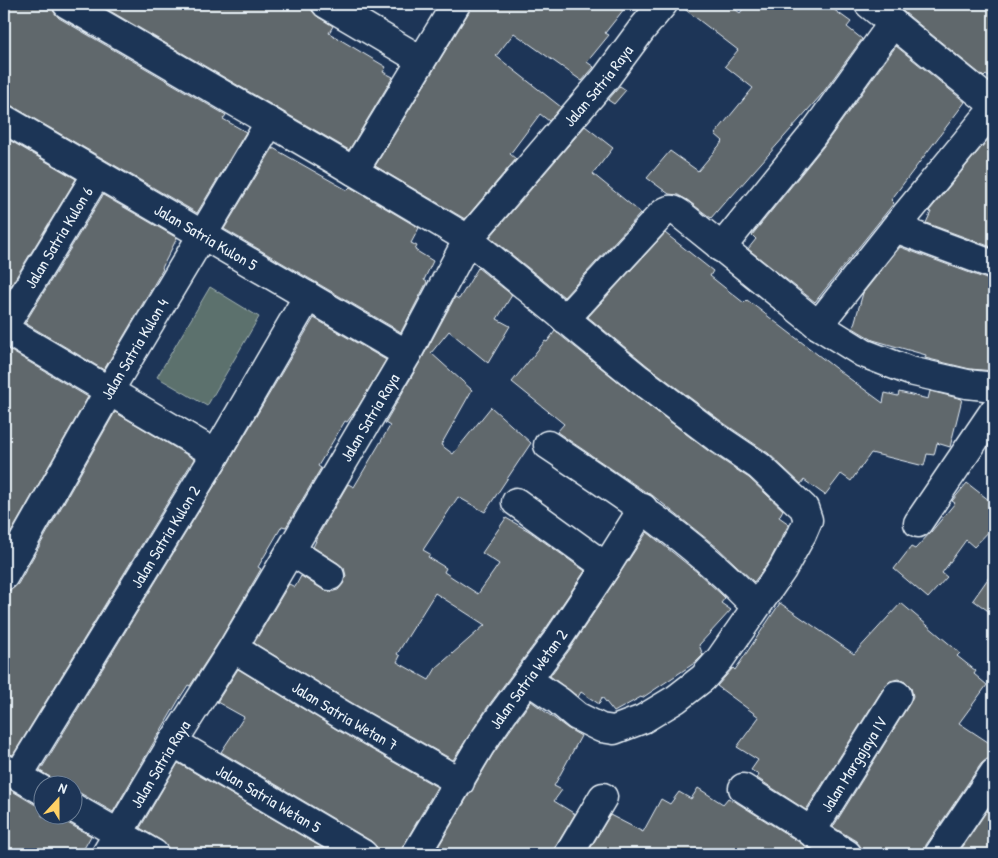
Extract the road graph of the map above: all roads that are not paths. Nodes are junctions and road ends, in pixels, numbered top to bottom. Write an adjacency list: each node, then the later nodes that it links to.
1 (67, 4): 10 (street)
2 (326, 4): 7 (street)
3 (456, 4): 7 (street)
4 (663, 4): 15 (street, Jalan Satria Raya)
5 (869, 4): 6 (street)
6 (893, 23): 8 (street); 16 (street)
7 (421, 60): 11 (street)
8 (994, 106): 13 (street)
9 (4, 119): 12 (street, Jalan Satria Kulon 5)
10 (270, 122): 11 (street); 14 (street, Jalan Satria Kulon 4)
11 (354, 171): 15 (street)
12 (97, 174): 14 (street, Jalan Satria Kulon 5); 21 (street, Jalan Satria Kulon 6)
13 (895, 228): 17 (street); 20 (street)
14 (203, 235): 18 (street, Jalan Satria Kulon 5); 24 (street, Jalan Satria Kulon 4)
15 (468, 239): 19 (street); 22 (street, Jalan Satria Raya)
16 (722, 248): 19 (street); 20 (street)
17 (994, 265)
18 (308, 296): 22 (street, Jalan Satria Kulon 5); 27 (street, Jalan Satria Kulon 2)
19 (565, 319): 35 (street)
20 (818, 325): 23 (street)
21 (4, 328): 24 (street)
22 (408, 354): 31 (street, Jalan Satria Raya)
23 (994, 387)
24 (109, 391): 27 (street); 33 (street, Jalan Satria Kulon 4)
25 (994, 411): 30 (street)
26 (548, 445): 29 (street)
27 (216, 454): 40 (street, Jalan Satria Kulon 2)
28 (516, 502): 32 (street)
29 (643, 508): 32 (street, Jalan Satria Wetan 2); 35 (street)
30 (918, 523)
31 (291, 551): 34 (street); 36 (street, Jalan Satria Raya)
32 (606, 567): 37 (street, Jalan Satria Wetan 2)
33 (4, 576)
34 (330, 576)
35 (755, 606): 37 (street)
36 (233, 648): 39 (street, Jalan Satria Raya); 41 (street, Jalan Satria Wetan 7)
37 (528, 680): 41 (street, Jalan Satria Wetan 2)
38 (896, 695): 47 (street, Jalan Margajaya IV)
39 (173, 742): 48 (street, Jalan Satria Raya); 50 (street, Jalan Satria Wetan 5)
40 (11, 772): 42 (street)
41 (460, 782): 51 (street, Jalan Satria Wetan 2)
42 (32, 784)
43 (990, 786): 54 (street)
44 (743, 788): 47 (street)
45 (603, 797): 52 (street)
46 (82, 816): 48 (street)
47 (811, 832): 53 (street)
48 (112, 843): 49 (street)
49 (154, 854)
50 (363, 854)
51 (416, 854)
52 (569, 854)
53 (847, 854)
54 (939, 854)

